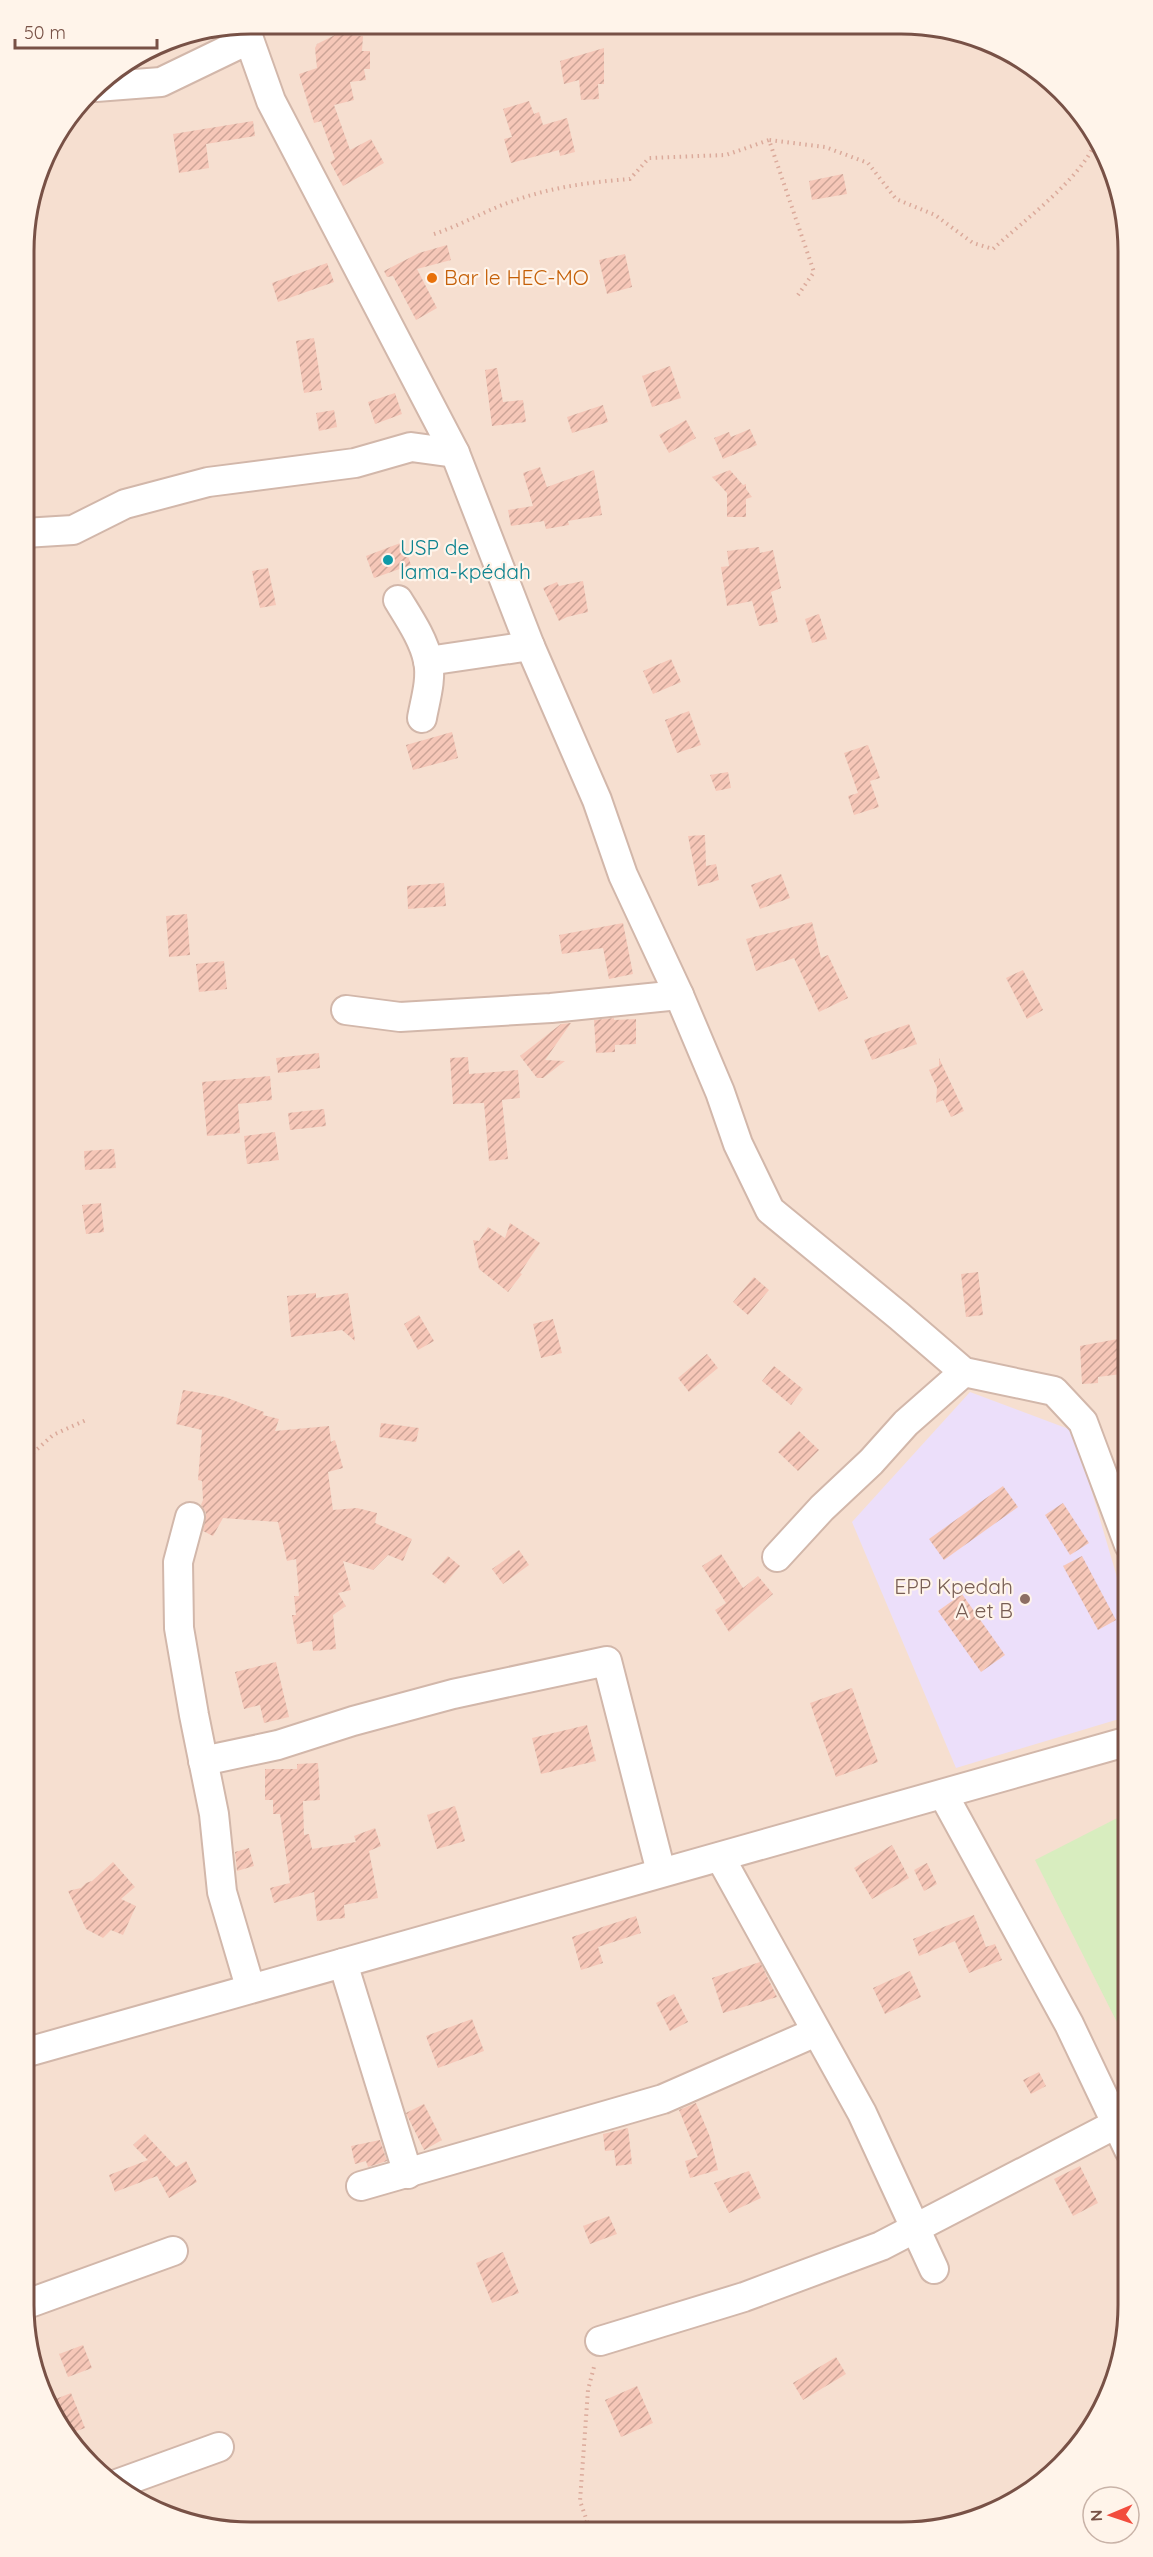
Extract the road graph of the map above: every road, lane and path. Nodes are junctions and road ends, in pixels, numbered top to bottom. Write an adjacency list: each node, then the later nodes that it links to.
1 (247, 34): 8 (street)
2 (241, 35): 3 (street)
3 (111, 86)
4 (769, 140): 5 (path); 6 (path); 7 (path)
5 (1093, 150)
6 (434, 234)
7 (798, 296)
8 (455, 453): 9 (street); 11 (street)
9 (34, 532)
10 (398, 600): 12 (street)
11 (530, 646): 12 (street); 14 (street)
12 (428, 661): 13 (street)
13 (422, 718)
14 (679, 995): 15 (street); 16 (street)
15 (346, 1010)
16 (964, 1372): 19 (street); 21 (street)
17 (86, 1420): 18 (path)
18 (34, 1452)
19 (1118, 1516)
20 (190, 1517): 23 (street)
21 (777, 1557)
22 (1118, 1744): 24 (street)
23 (203, 1761): 26 (street); 28 (street)
24 (943, 1794): 25 (street); 31 (street)
25 (720, 1857): 26 (street); 29 (street)
26 (661, 1872): 27 (street)
27 (343, 1963): 28 (street); 33 (street)
28 (250, 1988): 30 (street)
29 (816, 2032): 33 (street); 35 (street)
30 (34, 2050)
31 (1118, 2115)
32 (1118, 2124): 35 (street)
33 (408, 2174): 34 (street)
34 (361, 2186)
35 (915, 2226): 37 (street); 39 (street)
36 (173, 2251): 38 (street)
37 (934, 2269)
38 (34, 2301)
39 (600, 2341): 42 (path)
40 (219, 2447): 41 (street)
41 (124, 2481)
42 (586, 2522)

